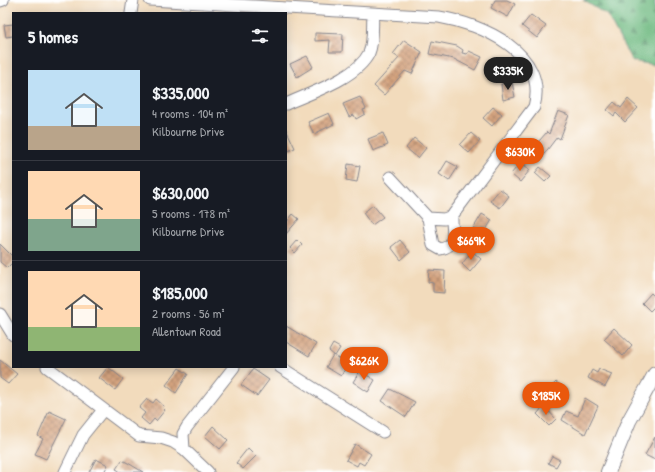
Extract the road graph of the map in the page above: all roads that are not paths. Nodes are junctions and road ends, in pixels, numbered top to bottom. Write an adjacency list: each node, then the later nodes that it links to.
1 (133, 0): 3 (street)
2 (150, 0): 4 (street)
3 (131, 12)
4 (373, 14): 5 (street); 7 (street)
5 (287, 104)
6 (390, 177): 8 (street)
7 (452, 216): 8 (street); 8 (street)
8 (428, 218)
9 (0, 314): 10 (street)
10 (12, 333)
11 (48, 368): 15 (street)
12 (233, 368): 17 (street)
13 (282, 368): 16 (street)
14 (655, 374): 20 (main road)
15 (103, 410): 17 (street); 18 (street)
16 (383, 432)
17 (184, 449): 19 (street)
18 (65, 472)
19 (208, 472)
20 (608, 472)

